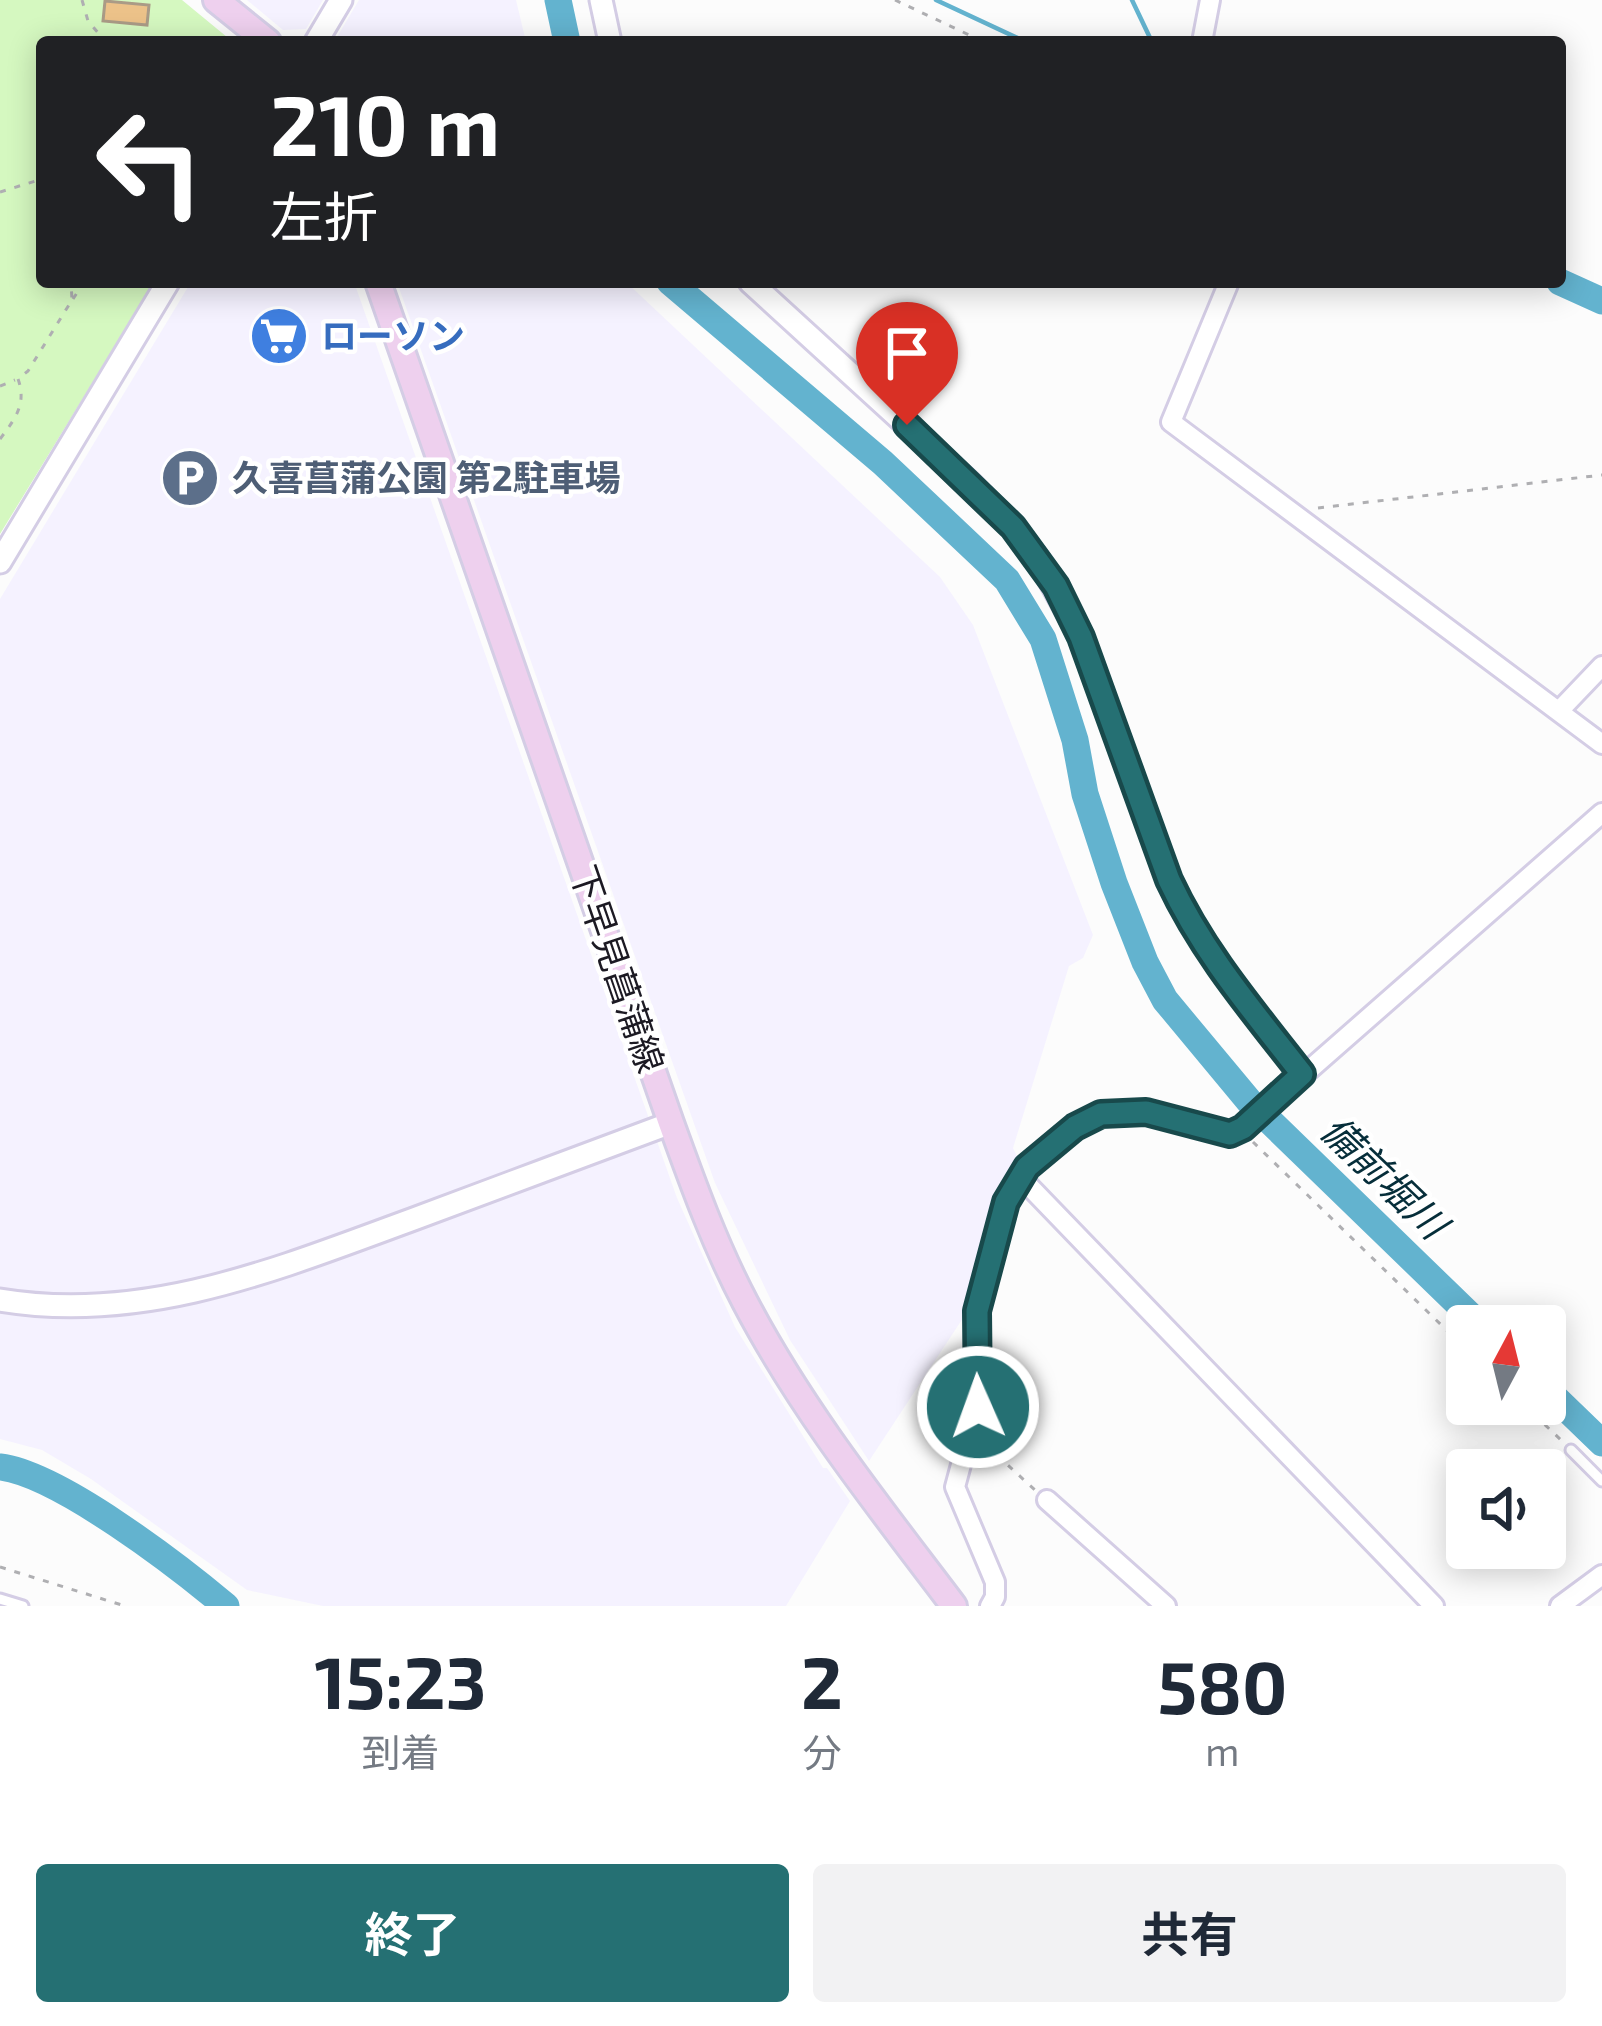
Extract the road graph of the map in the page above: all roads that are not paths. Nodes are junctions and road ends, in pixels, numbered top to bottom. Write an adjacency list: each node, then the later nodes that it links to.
1 (216, 0): 5 (main road)
2 (340, 0): 6 (street)
3 (601, 0): 7 (street)
4 (1210, 0): 8 (street)
5 (261, 36)
6 (319, 36)
7 (609, 36)
8 (1203, 36)
9 (164, 288): 13 (street)
10 (380, 288): 19 (main road, 下早見菖蒲線)
11 (757, 288): 18 (street)
12 (1227, 288): 15 (street)
13 (0, 562)
14 (1602, 666): 15 (street)
15 (1558, 711): 16 (street)
16 (1602, 744)
17 (1602, 813): 18 (street)
18 (1296, 1079): 20 (street)
19 (671, 1123): 21 (street); 28 (main road, 下早見菖蒲線)
20 (1017, 1180): 29 (street); 31 (street)
21 (0, 1300)
22 (1571, 1450): 23 (lane)
23 (1602, 1480)
24 (1047, 1500): 30 (street)
25 (1602, 1575): 32 (street)
26 (0, 1599): 27 (lane)
27 (23, 1606)
28 (954, 1606)
29 (990, 1606)
30 (1166, 1606)
31 (1434, 1606)
32 (1560, 1606)

